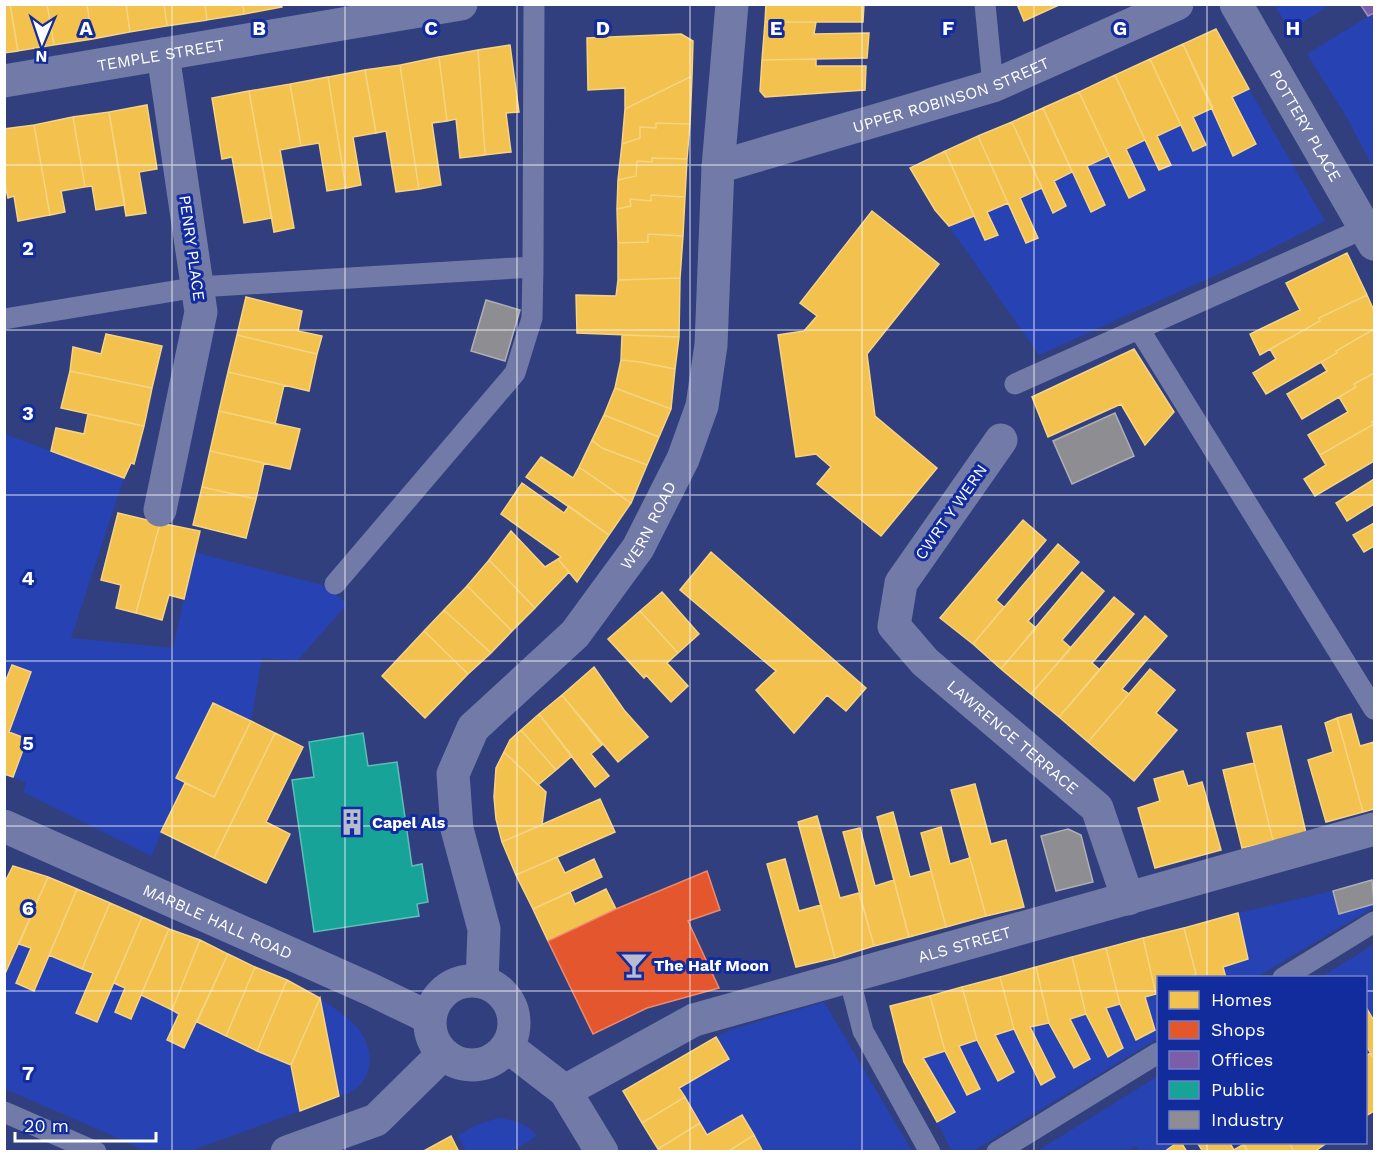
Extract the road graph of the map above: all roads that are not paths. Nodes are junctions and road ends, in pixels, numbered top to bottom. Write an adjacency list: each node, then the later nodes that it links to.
1 (460, 4): 7 (street, TEMPLE STREET)
2 (534, 4): 12 (lane)
3 (732, 4): 10 (street, WERN ROAD)
4 (986, 4): 9 (lane)
5 (1177, 4): 9 (street, UPPER ROBINSON STREET)
6 (1236, 4): 11 (street, POTTERY PLACE)
7 (163, 54): 8 (street, TEMPLE STREET); 13 (street, PENRY PLACE)
8 (4, 81)
9 (993, 87): 10 (street, UPPER ROBINSON STREET)
10 (718, 168): 28 (street, WERN ROAD)
11 (1370, 236): 15 (lane)
12 (532, 267): 13 (lane); 19 (lane)
13 (198, 287): 14 (lane); 18 (street, PENRY PLACE)
14 (4, 320)
15 (1139, 329): 16 (lane); 21 (lane)
16 (1015, 384)
17 (1001, 440): 20 (street, CWRT Y WERN)
18 (160, 510)
19 (335, 584)
20 (901, 584): 24 (street, LAWRENCE TERRACE)
21 (1374, 709)
22 (4, 826): 29 (street, MARBLE HALL ROAD)
23 (1374, 830): 24 (street, ALS STREET)
24 (1128, 898): 27 (street, ALS STREET)
25 (1374, 922): 26 (lane)
26 (1286, 976)
27 (849, 977): 33 (street, ALS STREET); 38 (lane)
28 (482, 982): 29 (street); 30 (street)
29 (430, 1018): 31 (street)
30 (508, 1047): 31 (street); 33 (street)
31 (443, 1054): 36 (street)
32 (1157, 1054): 39 (lane)
33 (565, 1091): 37 (street)
34 (4, 1113): 35 (lane)
35 (96, 1152)
36 (287, 1152)
37 (602, 1152)
38 (930, 1152)
39 (997, 1152)

